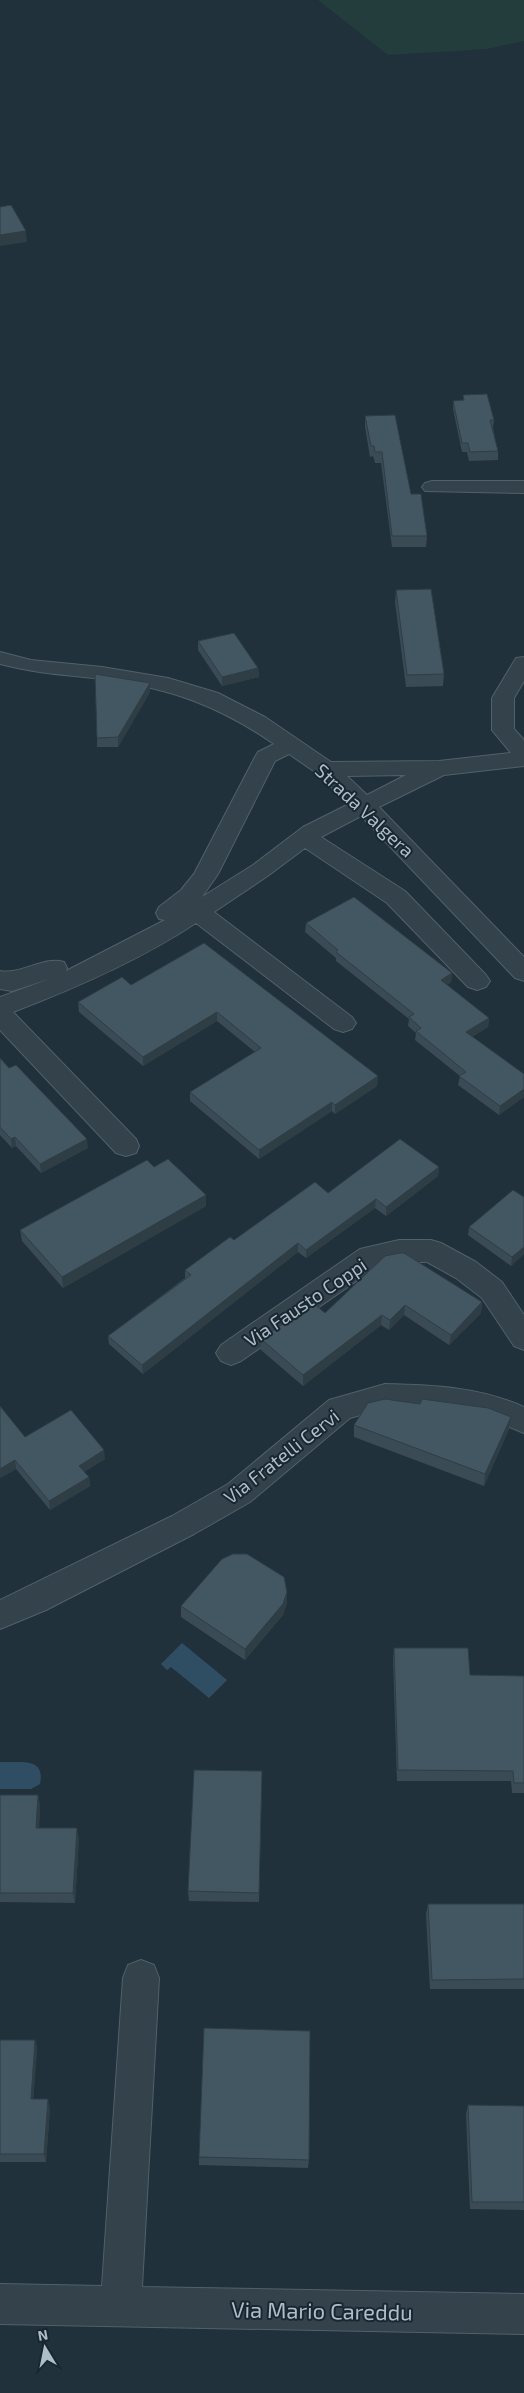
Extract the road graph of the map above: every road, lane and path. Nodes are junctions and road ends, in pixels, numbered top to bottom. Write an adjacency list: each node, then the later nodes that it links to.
1 (432, 487): 2 (street)
2 (524, 487)
3 (0, 658): 5 (street, Strada Valgera)
4 (524, 664): 6 (street)
5 (290, 745): 9 (street, Strada Valgera); 14 (street)
6 (524, 754)
7 (524, 759): 8 (street)
8 (439, 768): 9 (street); 10 (street)
9 (326, 770): 10 (street, Strada Valgera)
10 (363, 804): 11 (street); 13 (street, Strada Valgera)
11 (305, 837): 12 (street); 15 (street)
12 (197, 911): 16 (street); 18 (street)
13 (524, 972)
14 (0, 980)
15 (477, 981)
16 (0, 1007)
17 (0, 1014): 19 (street)
18 (343, 1023)
19 (126, 1146)
20 (524, 1338): 21 (street, Via Fausto Coppi)
21 (231, 1353)
22 (524, 1421): 23 (street, Via Fratelli Cervi)
23 (0, 1615)
24 (141, 1978): 26 (street)
25 (0, 2304): 26 (street, Via Mario Careddu)
26 (121, 2306): 27 (street, Via Mario Careddu)
27 (524, 2314)

